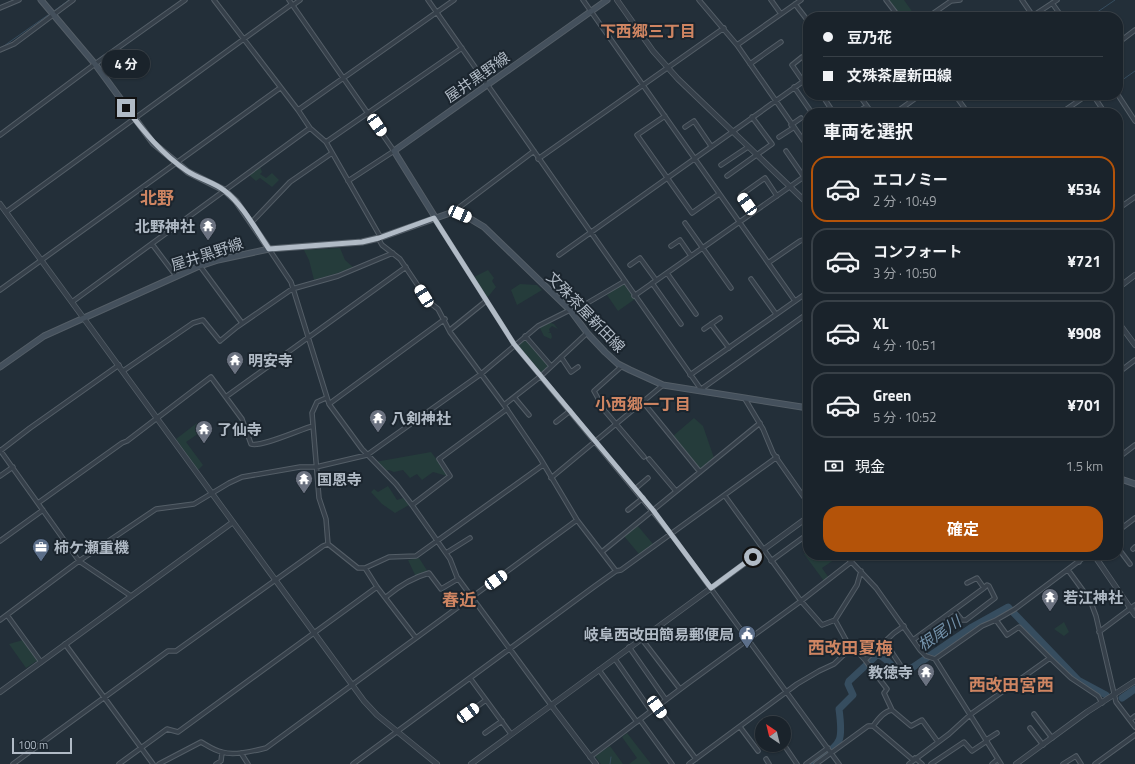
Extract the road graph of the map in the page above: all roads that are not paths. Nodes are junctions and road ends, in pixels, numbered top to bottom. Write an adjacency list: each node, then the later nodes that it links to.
1 (19, 0): 22 (street)
2 (41, 0): 32 (main road)
3 (73, 0): 32 (street)
4 (185, 0): 42 (street)
5 (214, 0): 35 (street)
6 (300, 0): 19 (street)
7 (428, 0): 29 (street)
8 (454, 0): 29 (street)
9 (582, 0): 23 (street)
10 (607, 0): 23 (main road, 屋井黒野線)
11 (617, 0): 44 (street)
12 (699, 0): 33 (street)
13 (771, 0): 30 (street)
14 (801, 0): 20 (street)
15 (886, 0): 24 (street)
16 (960, 0): 25 (street)
17 (1022, 0): 26 (street)
18 (1057, 0): 21 (street)
19 (290, 2): 35 (street); 45 (street)
20 (795, 4): 30 (street); 31 (street)
21 (1052, 4): 27 (street); 28 (street)
22 (0, 8)
23 (590, 11): 47 (main road, 屋井黒野線); 48 (street)
24 (895, 12)
25 (935, 12)
26 (1030, 12)
27 (1039, 12)
28 (1058, 12)
29 (437, 13): 39 (street); 45 (street)
30 (781, 14): 38 (street)
31 (803, 14)
32 (53, 15): 40 (street); 42 (main road)
33 (724, 28): 38 (street); 44 (street)
34 (1135, 30): 36 (street)
35 (243, 39): 50 (street); 66 (street)
36 (1123, 39)
37 (781, 42): 43 (street)
38 (737, 46): 43 (street)
39 (462, 48): 47 (street); 62 (street)
40 (0, 50)
41 (802, 57): 46 (street)
42 (95, 64): 66 (main road); 73 (street)
43 (750, 64): 51 (street)
44 (668, 68): 48 (street); 72 (street)
45 (344, 77): 61 (street); 62 (street)
46 (803, 81): 49 (street)
47 (487, 85): 79 (main road, 屋井黒野線); 80 (street)
48 (643, 86): 64 (street); 85 (street)
49 (794, 87): 51 (street); 52 (street)
50 (280, 88): 61 (street); 86 (street)
51 (775, 100): 65 (street); 69 (street)
52 (803, 100)
53 (862, 100): 57 (street)
54 (913, 100): 59 (street)
55 (1080, 100): 60 (street)
56 (1122, 100): 63 (street)
57 (866, 106): 58 (street)
58 (863, 108)
59 (902, 108)
60 (1068, 108)
61 (298, 110): 71 (street)
62 (368, 113): 76 (street); 79 (street)
63 (1133, 115): 68 (street)
64 (664, 116): 84 (street); 90 (street)
65 (752, 117): 72 (street); 83 (street)
66 (134, 118): 86 (main road); 101 (street)
67 (801, 118): 69 (street)
68 (1135, 121)
69 (792, 126): 74 (street); 75 (street)
70 (685, 127): 77 (street)
71 (310, 128): 76 (street); 94 (street)
72 (732, 132): 77 (street); 78 (street)
73 (0, 135)
74 (779, 137)
75 (803, 140)
76 (326, 142): 82 (street)
77 (711, 146): 84 (street)
78 (748, 147): 83 (street); 87 (street)
79 (394, 150): 92 (street); 104 (main road)
80 (534, 151): 85 (street); 102 (street)
81 (786, 151): 88 (street)
82 (332, 153): 92 (street); 105 (street)
83 (757, 156): 89 (street); 93 (street)
84 (694, 158): 90 (street); 95 (street)
85 (538, 159): 108 (street)
86 (176, 162): 94 (main road); 118 (street)
87 (721, 165)
88 (803, 172)
89 (727, 176)
90 (666, 178): 95 (street); 108 (street)
91 (803, 178): 93 (street)
92 (348, 181): 109 (street)
93 (790, 187): 96 (street); 98 (street)
94 (224, 190): 105 (main road); 111 (street)
95 (719, 194): 107 (street)
96 (777, 196): 103 (street); 103 (street)
97 (1135, 197): 100 (street)
98 (803, 199)
99 (0, 204): 101 (street)
100 (1123, 205)
101 (6, 212): 118 (street)
102 (453, 212): 104 (main road); 139 (main road, 文殊茶屋新田線)
103 (753, 213): 107 (street)
104 (435, 217): 109 (main road, 屋井黒野線); 136 (street)
105 (251, 223): 113 (main road)
106 (685, 223): 114 (street)
107 (740, 223): 114 (street); 119 (street)
108 (590, 232): 116 (street); 128 (street)
109 (380, 238): 113 (main road, 屋井黒野線); 115 (street)
110 (803, 239): 119 (street)
111 (152, 244): 125 (street); 138 (street)
112 (671, 246): 117 (street)
113 (269, 249): 121 (main road, 屋井黒野線); 131 (street)
114 (702, 249): 117 (street); 132 (street)
115 (393, 253): 122 (street); 131 (street)
116 (559, 255)
117 (691, 256): 123 (street)
118 (42, 260): 133 (street); 138 (street)
119 (768, 263): 137 (street)
120 (630, 265): 127 (street)
121 (200, 266): 125 (main road, 屋井黒野線); 146 (street)
122 (406, 267): 145 (street); 154 (street)
123 (667, 273): 127 (street); 140 (street)
124 (1135, 275): 130 (street)
125 (176, 276): 142 (main road, 屋井黒野線)
126 (751, 279): 141 (street)
127 (656, 280): 129 (street)
128 (625, 281): 135 (street); 139 (street)
129 (652, 283): 135 (street); 147 (street)
130 (1123, 284)
131 (292, 288): 146 (street); 154 (street)
132 (731, 288)
133 (0, 290)
134 (803, 295): 137 (street)
135 (634, 296): 168 (street)
136 (486, 301): 151 (street); 155 (street)
137 (795, 301): 141 (street)
138 (72, 302): 142 (street)
139 (571, 311): 152 (main road, 文殊茶屋新田線); 153 (street)
140 (696, 314)
141 (776, 314): 157 (street)
142 (83, 317): 160 (street); 163 (main road, 屋井黒野線)
143 (803, 317): 171 (street)
144 (720, 318): 148 (street)
145 (445, 319): 151 (street); 177 (street)
146 (242, 323): 166 (street)
147 (681, 324)
148 (711, 324): 149 (street); 157 (street)
149 (704, 329)
150 (1123, 329): 156 (street)
151 (450, 330): 167 (street)
152 (587, 333): 158 (street); 162 (main road, 文殊茶屋新田線)
153 (525, 336): 155 (street); 161 (street)
154 (308, 338): 172 (street); 174 (street)
155 (514, 344): 167 (street); 169 (street)
156 (1135, 345)
157 (729, 348): 168 (street)
158 (561, 357): 161 (street); 164 (street)
159 (1135, 360): 165 (street)
160 (119, 365): 166 (street); 190 (street)
161 (551, 366): 169 (street)
162 (622, 366): 170 (main road, 文殊茶屋新田線); 186 (street)
163 (0, 367)
164 (578, 367)
165 (1123, 368)
166 (123, 371): 183 (street)
167 (482, 374): 178 (street); 192 (street)
168 (690, 375): 171 (street)
169 (541, 376): 173 (street); 181 (street)
170 (663, 385): 171 (main road, 文殊茶屋新田線); 176 (street)
171 (700, 389): 175 (main road, 文殊茶屋新田線)
172 (227, 396): 183 (street); 187 (street)
173 (514, 397): 178 (street); 182 (street)
174 (326, 398): 177 (street); 187 (street)
175 (745, 399): 179 (main road, 文殊茶屋新田線); 185 (street)
176 (643, 402): 186 (street); 199 (street)
177 (329, 404): 192 (street)
178 (504, 405): 180 (street)
179 (803, 407)
180 (507, 410): 196 (street); 212 (street)
181 (570, 410): 184 (street); 188 (street)
182 (529, 415)
183 (158, 419): 207 (street); 211 (street)
184 (556, 422)
185 (760, 423): 194 (street); 199 (street)
186 (616, 424): 188 (street); 193 (street)
187 (313, 426): 198 (street)
188 (596, 441): 201 (street); 205 (street)
189 (1135, 445): 191 (street)
190 (0, 451): 197 (street)
191 (1123, 454)
192 (367, 455): 198 (street); 212 (street)
193 (644, 457)
194 (777, 458): 208 (street); 209 (street)
195 (648, 459): 206 (street)
196 (543, 465): 201 (street); 225 (street)
197 (13, 467): 200 (street); 211 (street)
198 (316, 467): 207 (street); 226 (street)
199 (700, 472): 206 (street)
200 (0, 476)
201 (551, 478): 217 (street)
202 (648, 478): 205 (street)
203 (1123, 480): 204 (main road)
204 (1135, 484)
205 (635, 489): 210 (street)
206 (676, 491): 215 (street)
207 (212, 493): 219 (street); 234 (street)
208 (725, 496): 221 (street); 227 (street)
209 (803, 496)
210 (642, 498): 214 (street); 215 (street)
211 (38, 503): 213 (street)
212 (412, 505): 225 (street)
213 (43, 510): 224 (street); 234 (street)
214 (628, 510)
215 (653, 510): 221 (street); 228 (street)
216 (1135, 518): 220 (street)
217 (577, 520): 228 (street); 250 (street)
218 (803, 521): 227 (street)
219 (233, 522): 243 (street); 248 (street)
220 (1123, 527)
221 (672, 534): 240 (street); 246 (street)
222 (470, 538): 229 (street)
223 (803, 538): 231 (street)
224 (0, 541)
225 (438, 541): 229 (street); 238 (street)
226 (328, 544): 238 (street); 243 (street)
227 (763, 550): 231 (street); 246 (street)
228 (603, 551): 240 (street)
229 (446, 553): 242 (street)
230 (1123, 555): 237 (street)
231 (771, 560): 251 (street)
232 (1081, 560): 236 (street)
233 (1097, 560): 253 (street)
234 (79, 561): 248 (street); 255 (street)
235 (851, 562): 241 (street); 251 (street)
236 (1079, 562): 239 (street)
237 (1130, 564)
238 (365, 568): 245 (street)
239 (1068, 570): 259 (street); 261 (street)
240 (616, 571): 270 (street)
241 (861, 571): 258 (street); 260 (street)
242 (458, 579): 249 (street); 250 (street)
243 (276, 580): 262 (street); 286 (street)
244 (967, 583): 247 (street)
245 (377, 587): 249 (street); 262 (street)
246 (711, 588): 264 (street); 265 (street)
247 (984, 588): 254 (street); 254 (street)
248 (131, 596): 268 (street)
249 (386, 597): 263 (street)
250 (472, 597): 263 (street); 270 (street)
251 (801, 601): 258 (street); 265 (street)
252 (1135, 605): 253 (street)
253 (1130, 609): 256 (street); 261 (street)
254 (954, 610): 266 (street)
255 (7, 615): 257 (street); 276 (street)
256 (1135, 616)
257 (0, 620)
258 (835, 620): 271 (street)
259 (996, 620): 272 (street); 273 (street)
260 (904, 626): 266 (street); 267 (street)
261 (1099, 632): 285 (street)
262 (314, 633): 281 (street); 315 (street)
263 (416, 638): 281 (street)
264 (641, 638): 269 (street); 282 (street)
265 (749, 640): 282 (street); 284 (street)
266 (913, 640): 272 (street)
267 (884, 642): 275 (street); 277 (street)
268 (65, 644): 276 (street); 286 (street)
269 (629, 647): 274 (street); 288 (street)
270 (510, 649): 279 (street); 290 (street)
271 (851, 649): 275 (street); 284 (street)
272 (935, 658): 295 (street)
273 (1050, 658): 289 (street); 295 (street)
274 (615, 659): 278 (street); 293 (street)
275 (865, 660): 292 (street)
276 (41, 662): 283 (street)
277 (901, 666)
278 (599, 670): 290 (street); 300 (street)
279 (470, 678): 287 (street); 305 (street)
280 (1135, 681): 285 (street)
281 (352, 686): 305 (street); 319 (street)
282 (680, 689): 288 (street)
283 (0, 692)
284 (787, 693): 302 (street); 316 (street)
285 (1115, 695): 289 (street); 298 (street)
286 (104, 698): 315 (street); 327 (street)
287 (486, 700): 294 (street); 299 (street)
288 (666, 700): 291 (street)
289 (1102, 702): 310 (street)
290 (551, 705): 308 (street); 321 (street)
291 (657, 707): 293 (street); 322 (street)
292 (892, 710): 301 (street); 312 (street)
293 (651, 711): 300 (street)
294 (468, 713)
295 (970, 714): 311 (street); 312 (street)
296 (1034, 714): 310 (street)
297 (1135, 716): 298 (street)
298 (1130, 720): 304 (street)
299 (502, 721): 306 (street); 308 (street)
300 (638, 721): 321 (street); 336 (street)
301 (873, 726): 320 (street); 324 (street)
302 (740, 727): 314 (street); 322 (street)
303 (1030, 728): 313 (street)
304 (1135, 728)
305 (397, 732): 326 (street); 333 (street)
306 (485, 733)
307 (997, 733): 311 (street)
308 (511, 734): 334 (street)
309 (1135, 736): 351 (street)
310 (1052, 738): 313 (street)
311 (986, 740): 325 (street); 345 (street)
312 (938, 742): 324 (street)
313 (1043, 744): 348 (street)
314 (755, 747)
315 (141, 748): 328 (street); 329 (street)
316 (828, 748): 320 (street); 340 (street)
317 (789, 752): 339 (street)
318 (222, 753): 319 (street); 330 (street); 331 (street)
319 (240, 753): 332 (street)
320 (832, 753): 341 (street); 342 (street)
321 (590, 757): 335 (street)
322 (696, 759): 337 (street)
323 (766, 759): 338 (street)
324 (914, 759): 343 (street); 344 (street)
325 (998, 759): 346 (street); 347 (street)
326 (434, 763)
327 (13, 764)
328 (119, 764)
329 (153, 764)
330 (159, 764)
331 (216, 764)
332 (248, 764)
333 (353, 764)
334 (471, 764)
335 (596, 764)
336 (672, 764)
337 (689, 764)
338 (770, 764)
339 (797, 764)
340 (806, 764)
341 (816, 764)
342 (839, 764)
343 (909, 764)
344 (922, 764)
345 (930, 764)
346 (992, 764)
347 (1001, 764)
348 (1016, 764)
349 (1063, 764): 350 (street)
350 (1081, 764)
351 (1095, 764)

